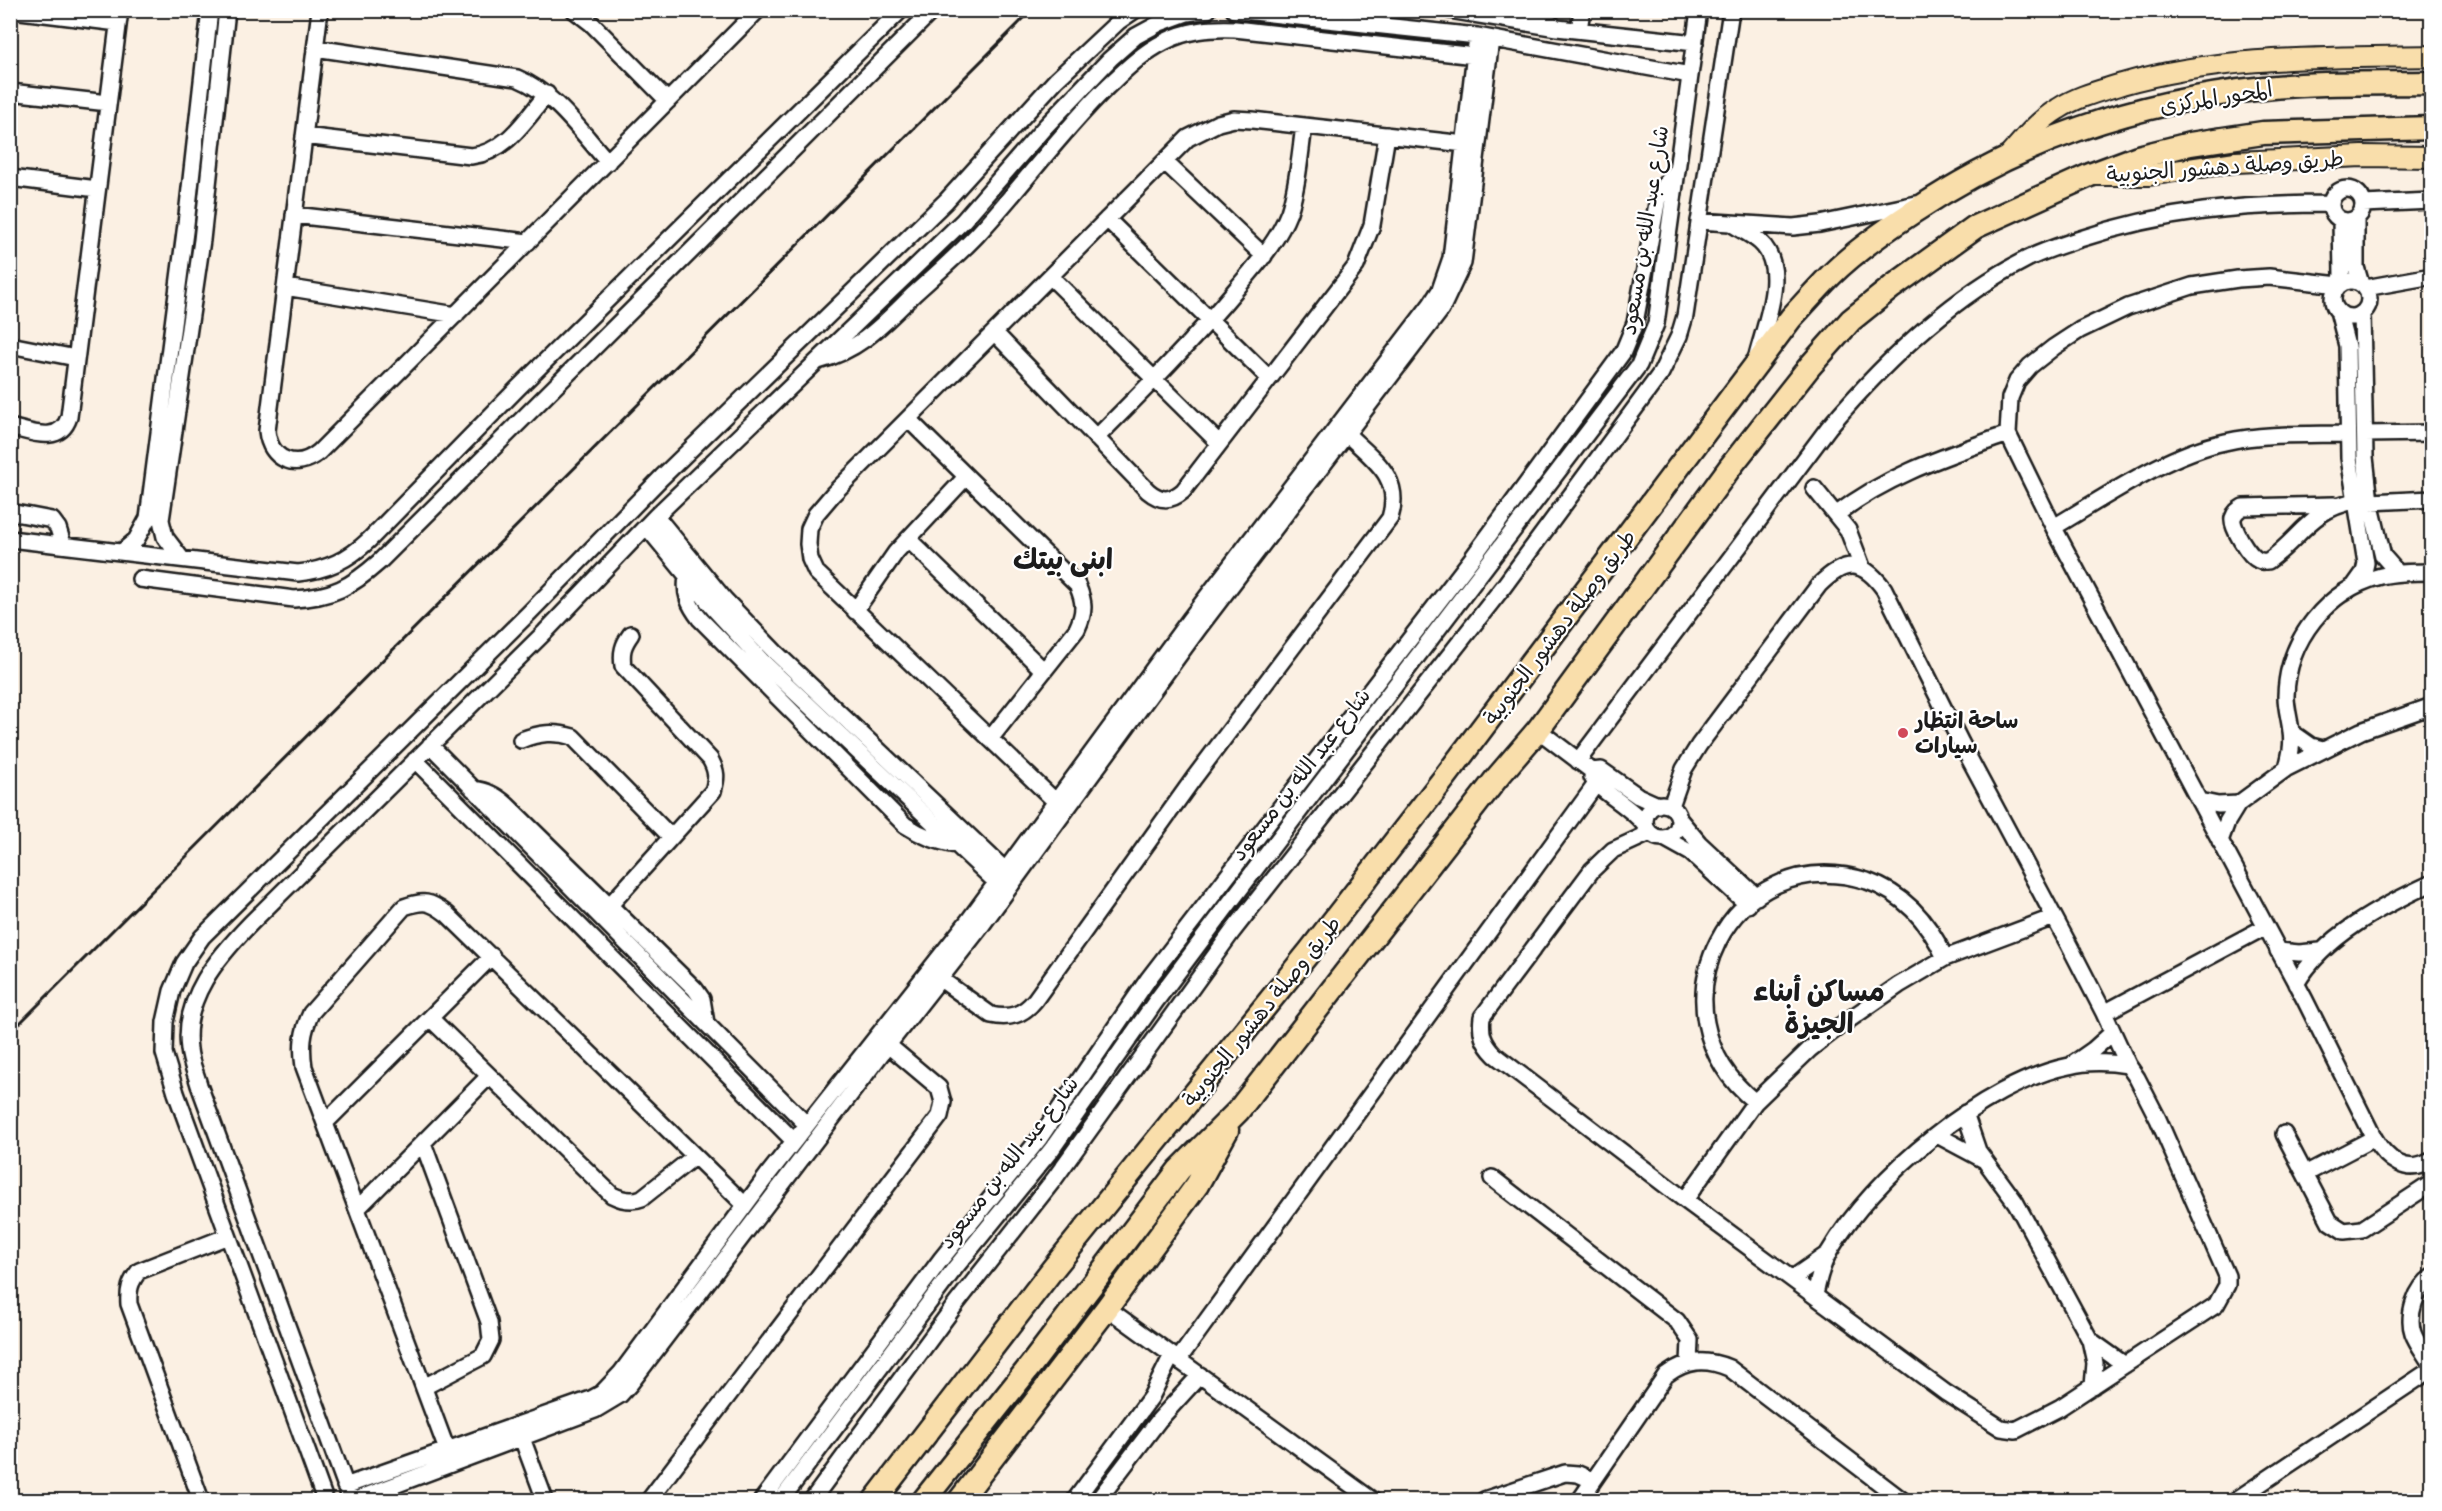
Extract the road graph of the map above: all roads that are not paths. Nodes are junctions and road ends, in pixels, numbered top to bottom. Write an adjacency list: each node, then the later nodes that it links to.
1 (12, 10): 18 (street)
2 (210, 10): 68 (street)
3 (227, 10): 69 (street)
4 (320, 10): 26 (street)
5 (574, 10): 38 (street)
6 (758, 10): 38 (street)
7 (901, 10): 27 (street)
8 (933, 10): 32 (street)
9 (1135, 10): 104 (street)
10 (1208, 10): 30 (street)
11 (1234, 10): 17 (street)
12 (1449, 10): 20 (street)
13 (1532, 10): 20 (street)
14 (1582, 10): 21 (street)
15 (1699, 10): 25 (street, شارع عبد الله بن مسعود)
16 (1731, 10): 66 (street, شارع عبد الله بن مسعود)
17 (1276, 15): 19 (street); 22 (street)
18 (119, 17): 39 (street)
19 (1364, 17): 24 (street)
20 (1557, 28): 21 (street)
21 (1580, 30): 23 (street)
22 (1274, 33): 28 (street); 33 (street)
23 (1620, 34): 25 (street); 31 (street)
24 (1484, 38): 28 (street); 31 (street); 70 (street)
25 (1695, 43): 34 (street, شارع عبد الله بن مسعود)
26 (315, 48): 37 (street); 44 (street)
27 (860, 51): 32 (street); 56 (street)
28 (1475, 56): 46 (street)
29 (2432, 56): 47 (main road, طريق وصلة دهشور الجنوبية)
30 (1110, 58): 33 (street); 41 (street)
31 (1616, 62): 34 (street)
32 (876, 67): 61 (street)
33 (1123, 72): 45 (street)
34 (1690, 75): 51 (street, شارع عبد الله بن مسعود)
35 (2432, 83): 47 (highway, المحور المركزى)
36 (10, 92): 39 (street)
37 (547, 94): 44 (street); 49 (street)
38 (668, 101): 49 (street)
39 (108, 103): 55 (street)
40 (1304, 126): 43 (street); 50 (street); 73 (street)
41 (1044, 128): 45 (street); 65 (street)
42 (2432, 128): 52 (highway, المحور المركزى)
43 (1387, 135): 46 (street); 91 (street)
44 (304, 136): 63 (street)
45 (1057, 140): 71 (street)
46 (1465, 144): 70 (street)
47 (2009, 156): 58 (highway, طريق وصلة دهشور الجنوبية)
48 (2432, 157): 52 (main road, طريق وصلة دهشور الجنوبية)
49 (608, 162): 72 (street)
50 (1165, 162): 64 (street); 73 (street)
51 (1677, 171): 107 (street, شارع عبد الله بن مسعود); 119 (street)
52 (2090, 175): 59 (highway, المحور المركزى)
53 (11, 178): 54 (street); 55 (street)
54 (10, 184)
55 (97, 189): 87 (street)
56 (715, 195): 61 (street); 81 (street)
57 (2432, 201): 62 (street)
58 (1928, 202): 67 (street); 89 (highway, طريق وصلة دهشور الجنوبية)
59 (2023, 203): 139 (highway, طريق وصلة دهشور الجنوبية)
60 (2330, 204): 62 (street); 62 (street); 148 (street)
61 (730, 211): 84 (street)
62 (2353, 214): 76 (street); 78 (street)
63 (294, 215): 72 (street); 77 (street)
64 (1107, 219): 75 (street); 83 (street)
65 (963, 221): 71 (street); 88 (street)
66 (1699, 221): 67 (street); 110 (street, شارع عبد الله بن مسعود)
67 (1730, 222): 89 (street)
68 (186, 224): 69 (street); 116 (street)
69 (203, 226): 116 (street)
70 (1461, 231): 90 (street)
71 (976, 235): 88 (street)
72 (528, 242): 82 (street)
73 (1263, 256): 83 (street)
74 (2432, 276): 78 (street)
75 (1051, 277): 85 (street); 92 (street)
76 (2340, 285): 78 (street); 79 (street); 99 (street)
77 (285, 286): 82 (street); 82 (street)
78 (2363, 286): 80 (street)
79 (2338, 311): 80 (street); 100 (street)
80 (2362, 313): 101 (street)
81 (593, 314): 84 (street); 93 (street)
82 (456, 315)
83 (1210, 320): 91 (street); 92 (street)
84 (609, 331): 94 (street)
85 (995, 333): 95 (street); 102 (street)
86 (10, 345): 87 (street)
87 (76, 358): 96 (street)
88 (816, 362): 105 (street)
89 (1755, 367): 238 (highway, طريق وصلة دهشور الجنوبية)
90 (1381, 377): 97 (street); 115 (street)
91 (1269, 378): 103 (street)
92 (1155, 379): 102 (street); 103 (street)
93 (511, 395): 94 (street); 126 (street)
94 (528, 412): 132 (street)
95 (908, 419): 106 (street); 133 (street)
96 (10, 427)
97 (1346, 433): 115 (street); 176 (street)
98 (2432, 433): 101 (street)
99 (2008, 434): 114 (street); 118 (street)
100 (2348, 434): 111 (street); 118 (street)
101 (2365, 434): 111 (street)
102 (1096, 438): 103 (street)
103 (1220, 443)
104 (689, 451): 105 (street); 134 (street)
105 (705, 468): 117 (street)
106 (966, 477): 121 (street); 137 (street)
107 (1549, 486): 110 (street); 122 (street, شارع عبد الله بن مسعود)
108 (1814, 488): 114 (street)
109 (2432, 499): 111 (street)
110 (1568, 501): 237 (street, شارع عبد الله بن مسعود)
111 (2362, 501): 112 (street); 129 (street); 131 (street)
112 (2334, 505): 112 (street)
113 (10, 513): 123 (street)
114 (1837, 514): 127 (street)
115 (1275, 517): 152 (street); 156 (street)
116 (154, 519): 124 (street); 125 (street)
117 (651, 521): 135 (street); 164 (street); 164 (street)
118 (2054, 527): 153 (street)
119 (1493, 531): 122 (street); 141 (street)
120 (10, 538): 123 (street)
121 (908, 539): 133 (street); 137 (street)
122 (1508, 540): 144 (street, شارع عبد الله بن مسعود)
123 (63, 544): 124 (street)
124 (123, 551): 125 (street)
125 (181, 558): 126 (street)
126 (212, 561): 132 (street)
127 (1862, 567): 155 (street); 168 (street)
128 (2432, 572): 129 (street)
129 (2398, 573): 131 (street)
130 (140, 579): 132 (street)
131 (2353, 587): 140 (street)
132 (209, 588)
133 (855, 611): 142 (street)
134 (529, 614): 135 (street); 162 (street)
135 (545, 632): 145 (street)
136 (631, 634): 159 (street)
137 (1044, 671): 142 (street)
138 (2432, 706): 146 (street)
139 (1538, 730): 148 (street); 187 (highway, طريق وصلة دهشور الجنوبية)
140 (2292, 732): 146 (street); 149 (street)
141 (1337, 735): 144 (street); 157 (street)
142 (990, 739): 152 (street)
143 (521, 740): 159 (street)
144 (1352, 745): 160 (street, شارع عبد الله بن مسعود)
145 (430, 746): 147 (street); 151 (street)
146 (2323, 749): 149 (street)
147 (415, 760): 163 (street); 195 (street)
148 (1578, 760): 150 (street)
149 (2286, 768): 154 (street)
150 (1594, 777): 155 (street); 158 (street); 219 (street)
151 (472, 788): 167 (street); 180 (street)
152 (1055, 801): 156 (street)
153 (2199, 801): 154 (street); 161 (street)
154 (2238, 804): 161 (street)
155 (1669, 810): 158 (street); 158 (street); 166 (street)
156 (1045, 826): 164 (street); 176 (street)
157 (1264, 830): 160 (street); 169 (street)
158 (1654, 833): 166 (street); 206 (street)
159 (671, 837): 167 (street)
160 (1278, 840): 171 (street, شارع عبد الله بن مسعود)
161 (2220, 841): 170 (street)
162 (292, 847): 163 (street); 209 (street)
163 (309, 864): 216 (street)
164 (1000, 876): 176 (street)
165 (2432, 883): 173 (street)
166 (1752, 901): 175 (street); 186 (street)
167 (610, 905): 180 (street)
168 (2054, 916): 175 (street); 178 (street)
169 (1189, 925): 171 (street); 193 (street)
170 (2265, 927): 172 (street); 178 (street)
171 (1204, 936): 197 (street, شارع عبد الله بن مسعود)
172 (2278, 951): 173 (street); 177 (street)
173 (2320, 951): 177 (street)
174 (492, 956): 179 (street); 189 (street); 198 (street)
175 (1946, 958): 186 (street)
176 (934, 974): 182 (street); 190 (street)
177 (2296, 984): 194 (street)
178 (2104, 1013): 181 (street)
179 (430, 1018): 185 (street); 189 (street)
180 (706, 1023): 190 (street)
181 (2112, 1032): 183 (street); 184 (street)
182 (888, 1045): 205 (street); 234 (street)
183 (2070, 1065): 184 (street); 188 (street)
184 (2128, 1065): 221 (street)
185 (489, 1076): 196 (street); 198 (street)
186 (1755, 1102): 206 (street)
187 (1238, 1111): 215 (highway); 239 (highway, طريق وصلة دهشور الجنوبية)
188 (1965, 1113): 192 (street); 199 (street)
189 (325, 1123): 208 (street)
190 (807, 1125): 195 (street)
191 (2284, 1134): 202 (street)
192 (1937, 1135): 199 (street); 210 (street)
193 (1039, 1138): 197 (street); 211 (street)
194 (2374, 1138): 200 (street); 202 (street)
195 (794, 1140): 201 (street)
196 (423, 1143): 208 (street); 225 (street)
197 (1052, 1149): 211 (street, شارع عبد الله بن مسعود)
198 (695, 1156): 207 (street)
199 (1984, 1160): 217 (street)
200 (2432, 1160)
201 (768, 1173): 205 (street); 207 (street)
202 (2305, 1174): 204 (street)
203 (1492, 1178): 220 (street)
204 (2432, 1183)
205 (782, 1184): 226 (street)
206 (1685, 1200): 213 (street)
207 (745, 1205): 226 (street)
208 (357, 1209): 225 (street)
209 (228, 1236): 218 (street); 231 (street)
210 (1829, 1252): 213 (street); 214 (street)
211 (949, 1263): 228 (street, شارع عبد الله بن مسعود)
212 (2432, 1277): 222 (street)
213 (1793, 1278): 214 (street)
214 (1815, 1295): 224 (street)
215 (1107, 1308): 219 (street); 240 (highway)
216 (292, 1340): 218 (street); 230 (street)
217 (2090, 1340): 221 (street); 224 (street)
218 (269, 1348): 232 (street)
219 (1175, 1357): 223 (street); 241 (street)
220 (1689, 1362): 229 (street); 246 (street)
221 (2125, 1365): 224 (street)
222 (2432, 1367): 247 (street)
223 (1200, 1375): 242 (street); 243 (street)
224 (2093, 1386)
225 (424, 1387): 227 (street)
226 (520, 1431): 227 (street); 230 (street); 233 (street)
227 (447, 1450): 230 (street)
228 (796, 1468): 235 (street); 236 (street, شارع عبد الله بن مسعود)
229 (1592, 1480): 244 (street); 245 (street)
230 (350, 1496)
231 (201, 1500)
232 (325, 1500)
233 (545, 1500)
234 (649, 1500)
235 (762, 1500)
236 (782, 1500)
237 (812, 1500)
238 (875, 1500)
239 (924, 1500)
240 (960, 1500)
241 (1075, 1500)
242 (1098, 1500)
243 (1372, 1500)
244 (1484, 1500)
245 (1580, 1500)
246 (1902, 1500)
247 (2236, 1500)

